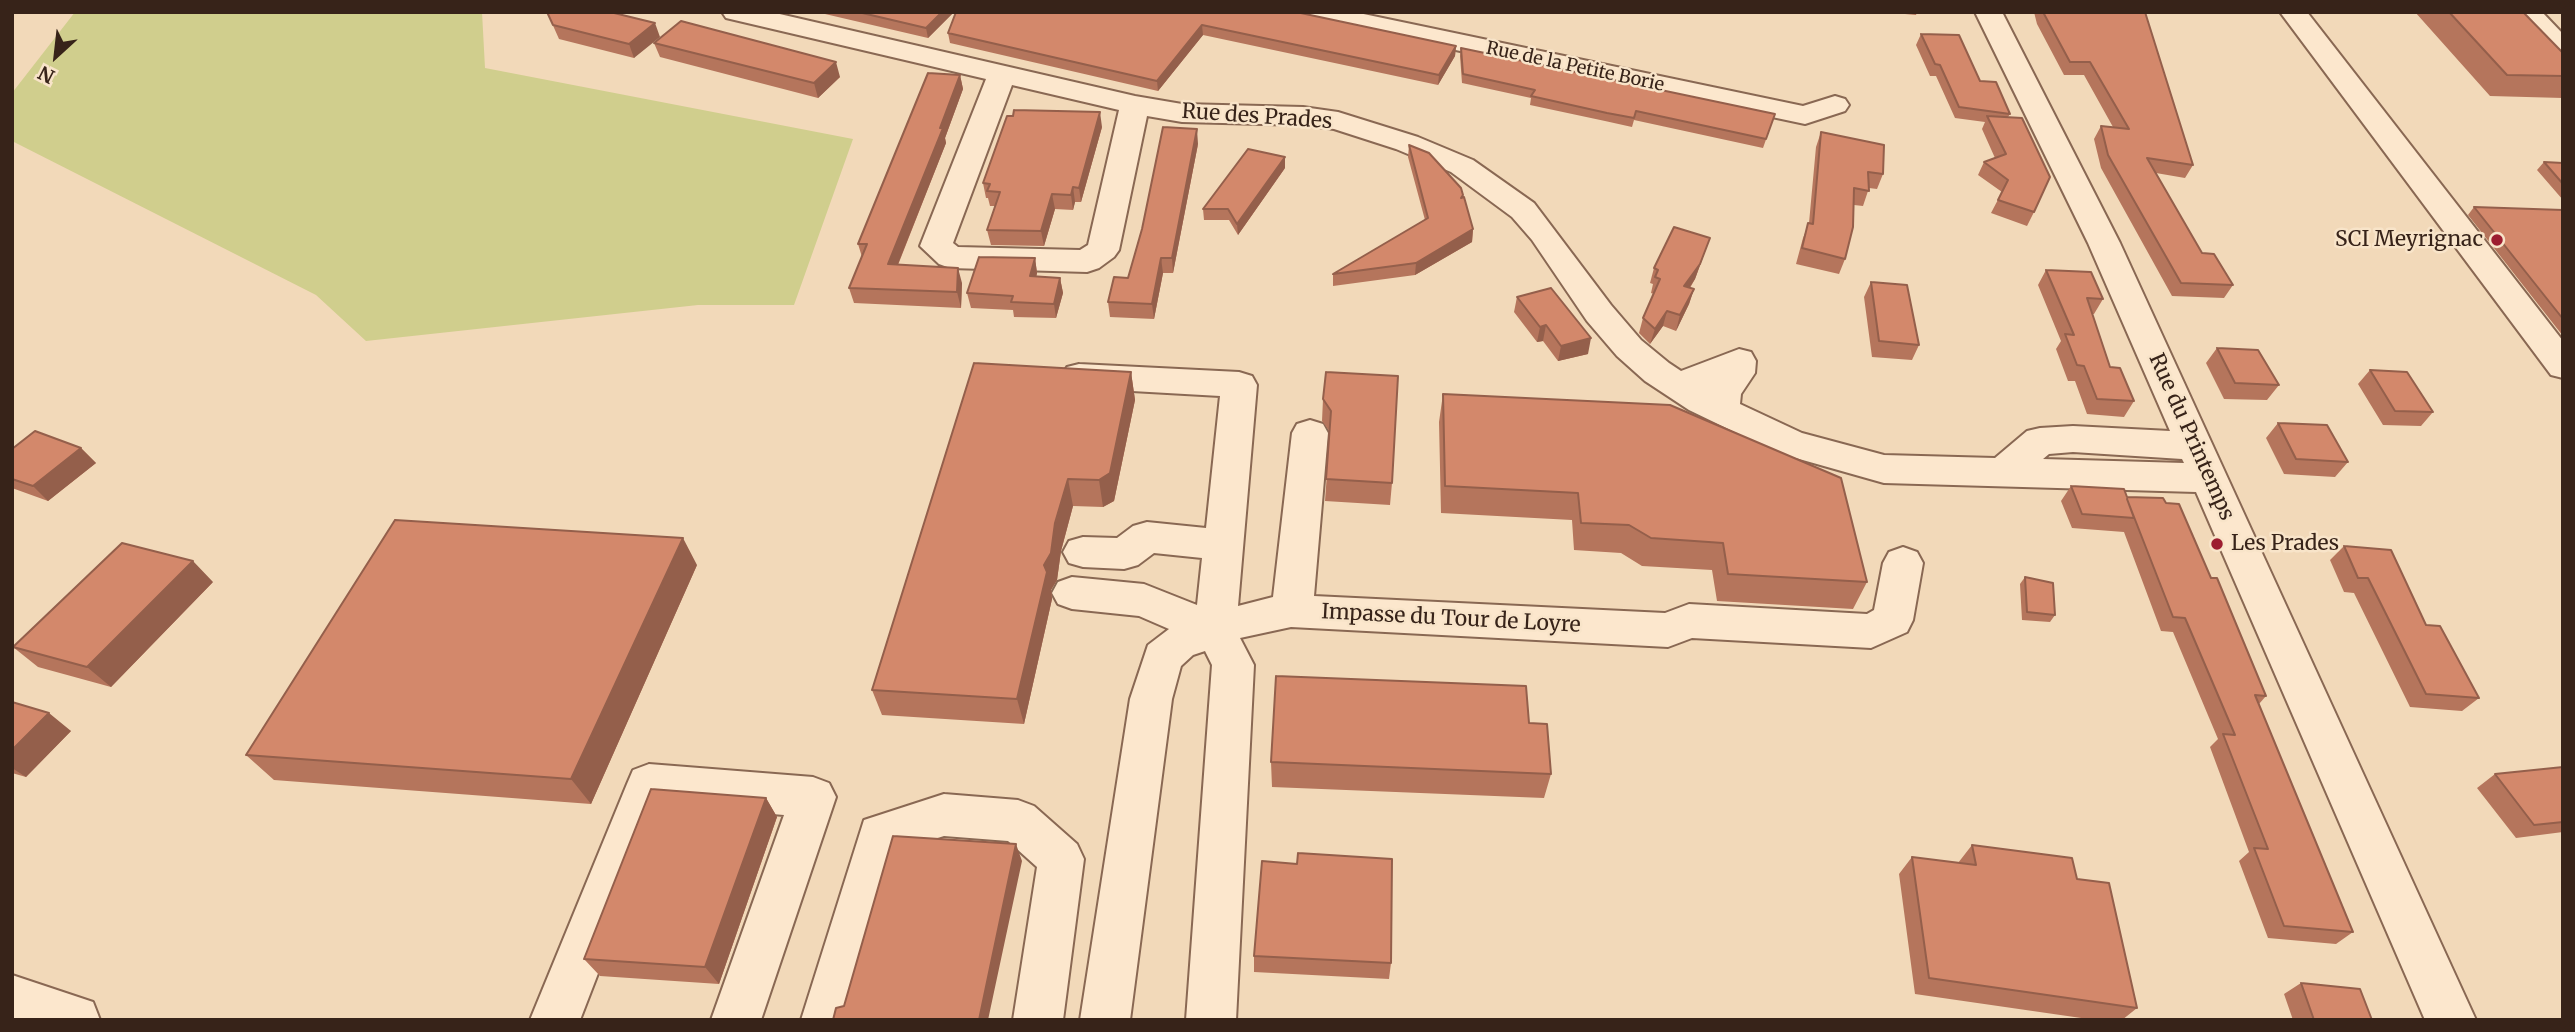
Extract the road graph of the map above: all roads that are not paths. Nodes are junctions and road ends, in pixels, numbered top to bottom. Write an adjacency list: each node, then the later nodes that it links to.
1 (734, 12): 8 (street, Rue des Prades)
2 (1314, 12): 6 (street, Rue de la Petite Borie)
3 (1988, 12): 16 (street, Rue du Printemps)
4 (2293, 12): 11 (street)
5 (2527, 12): 7 (street)
6 (1421, 23): 10 (street, Rue de la Petite Borie)
7 (2563, 50)
8 (1002, 74): 9 (street, Rue des Prades); 9 (street)
9 (1135, 105): 13 (street, Rue des Prades)
10 (1835, 105)
11 (2563, 366)
12 (1066, 376): 17 (street)
13 (1680, 388): 14 (street, Rue des Prades); 14 (street)
14 (1721, 410): 16 (street, Rue des Prades)
15 (1310, 433): 21 (street)
16 (2202, 462): 31 (street, Rue du Printemps)
17 (1224, 545): 18 (street); 22 (street)
18 (1083, 552)
19 (1903, 563): 21 (street, Impasse du Tour de Loyre)
20 (1072, 593): 22 (street)
21 (1291, 611): 22 (street, Impasse du Tour de Loyre)
22 (1214, 631): 29 (street, Impasse du Tour de Loyre); 30 (street)
23 (12, 1000): 24 (street)
24 (75, 1020)
25 (555, 1020): 26 (street)
26 (736, 1020)
27 (826, 1020): 28 (street)
28 (1038, 1020)
29 (1105, 1020)
30 (1211, 1020)
31 (2451, 1020)

